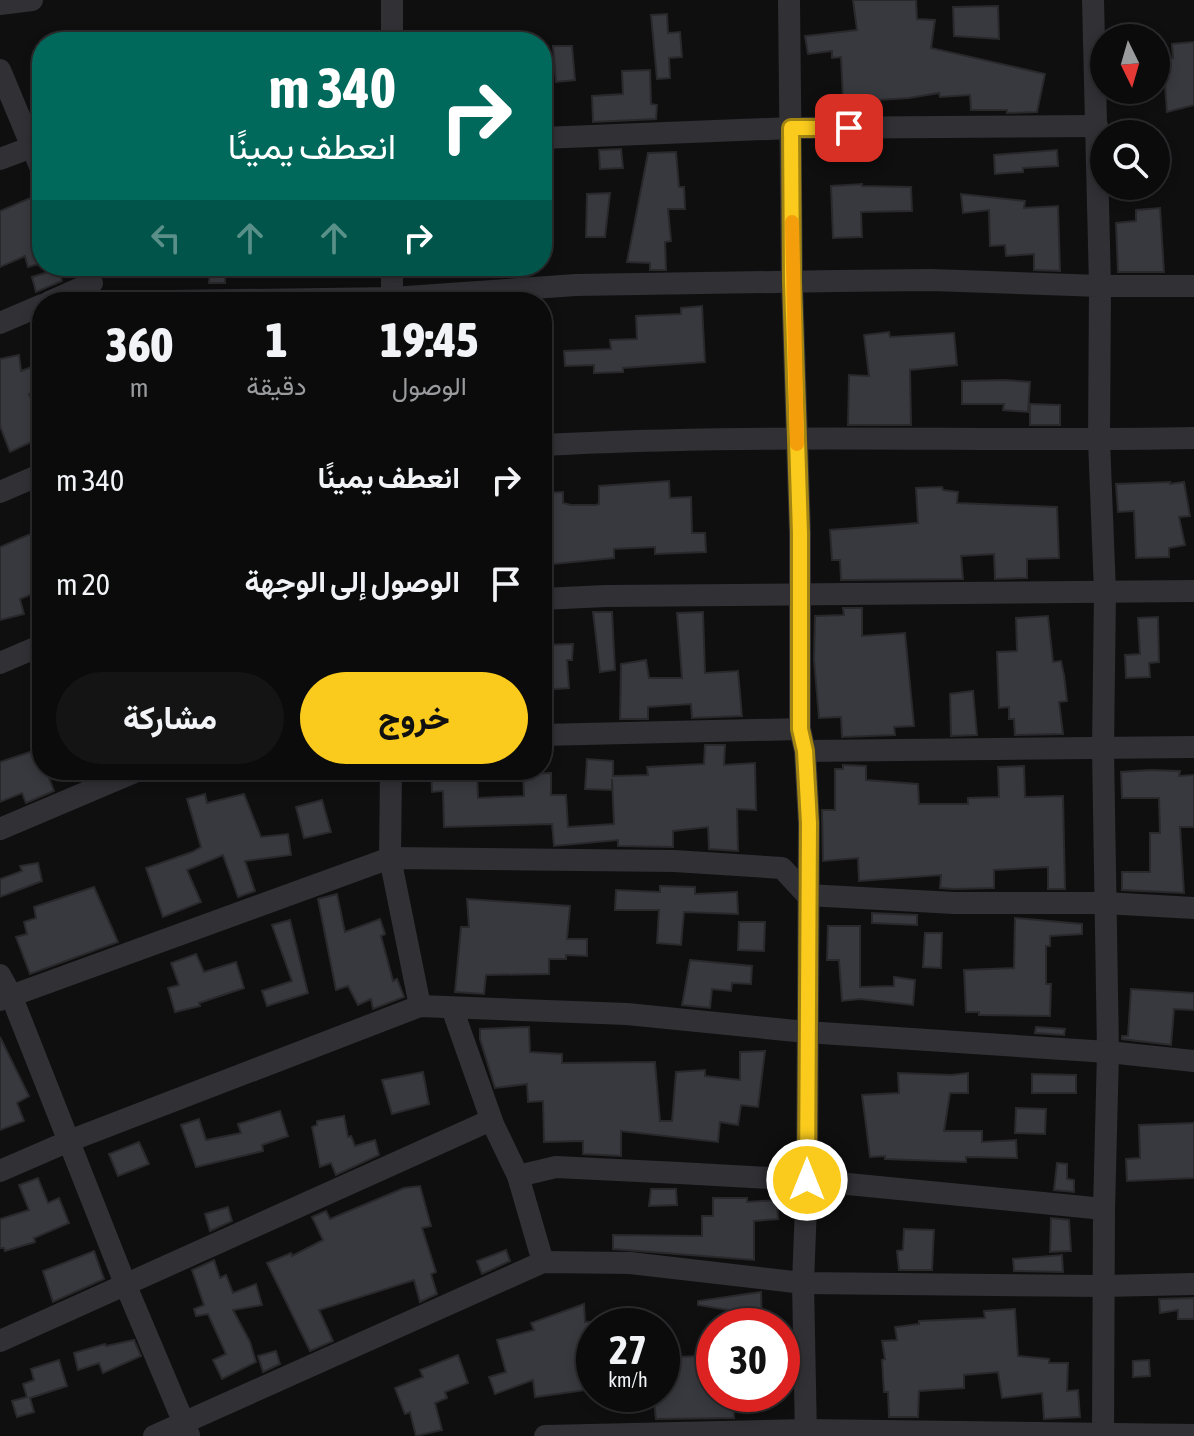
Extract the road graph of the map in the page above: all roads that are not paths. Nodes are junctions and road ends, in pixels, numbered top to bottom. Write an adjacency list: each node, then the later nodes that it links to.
1 (32, 0): 5 (street)
2 (392, 0): 6 (street)
3 (789, 0): 10 (street)
4 (1093, 0): 8 (street)
5 (0, 4)
6 (392, 32)
7 (0, 70): 11 (street)
8 (1097, 120)
9 (1090, 126): 10 (street)
10 (791, 128): 12 (street); 16 (street)
11 (32, 137)
12 (552, 138)
13 (32, 149): 14 (street)
14 (0, 159)
15 (1098, 200): 17 (street)
16 (792, 282): 17 (street); 21 (street); 25 (street)
17 (1100, 286): 18 (street); 26 (street)
18 (1194, 286)
19 (94, 288): 20 (street)
20 (193, 292)
21 (490, 292)
22 (32, 309): 23 (street)
23 (0, 323)
24 (1194, 438): 26 (street)
25 (796, 440): 26 (street); 27 (street); 32 (street)
26 (1099, 440): 31 (street)
27 (552, 445)
28 (32, 478): 29 (street)
29 (0, 492)
30 (1194, 591): 31 (street)
31 (1105, 592): 32 (street); 39 (street)
32 (800, 595): 33 (street); 37 (street)
33 (552, 599)
34 (32, 649): 35 (street)
35 (0, 663)
36 (552, 735): 37 (street)
37 (802, 740): 39 (street); 44 (street)
38 (1194, 747): 39 (street)
39 (1103, 749): 45 (street)
40 (115, 780): 42 (street)
41 (391, 780): 43 (street)
42 (0, 829)
43 (390, 858): 44 (street); 48 (street); 49 (street)
44 (807, 895): 45 (street); 51 (street)
45 (1105, 903): 46 (street); 52 (street)
46 (1194, 908)
47 (0, 975): 48 (street)
48 (6, 998): 55 (street)
49 (420, 1006): 50 (street); 55 (street)
50 (452, 1008): 51 (street); 54 (street)
51 (806, 1032): 52 (street); 58 (street)
52 (1108, 1052): 53 (street); 59 (street)
53 (1194, 1061)
54 (491, 1120): 57 (street); 63 (street)
55 (69, 1141): 56 (street); 63 (street)
56 (0, 1171)
57 (518, 1176): 58 (street); 60 (street)
58 (807, 1180): 59 (street); 61 (street)
59 (1104, 1209): 64 (street)
60 (543, 1262): 61 (street); 66 (street)
61 (803, 1283): 64 (street); 67 (street)
62 (1194, 1284): 64 (street)
63 (126, 1286): 65 (street); 66 (street)
64 (1103, 1286): 68 (street)
65 (0, 1341)
66 (186, 1430): 70 (street)
67 (806, 1433): 68 (street); 71 (street)
68 (1103, 1435): 69 (street)
69 (1194, 1435)
70 (154, 1436)
71 (545, 1436)

